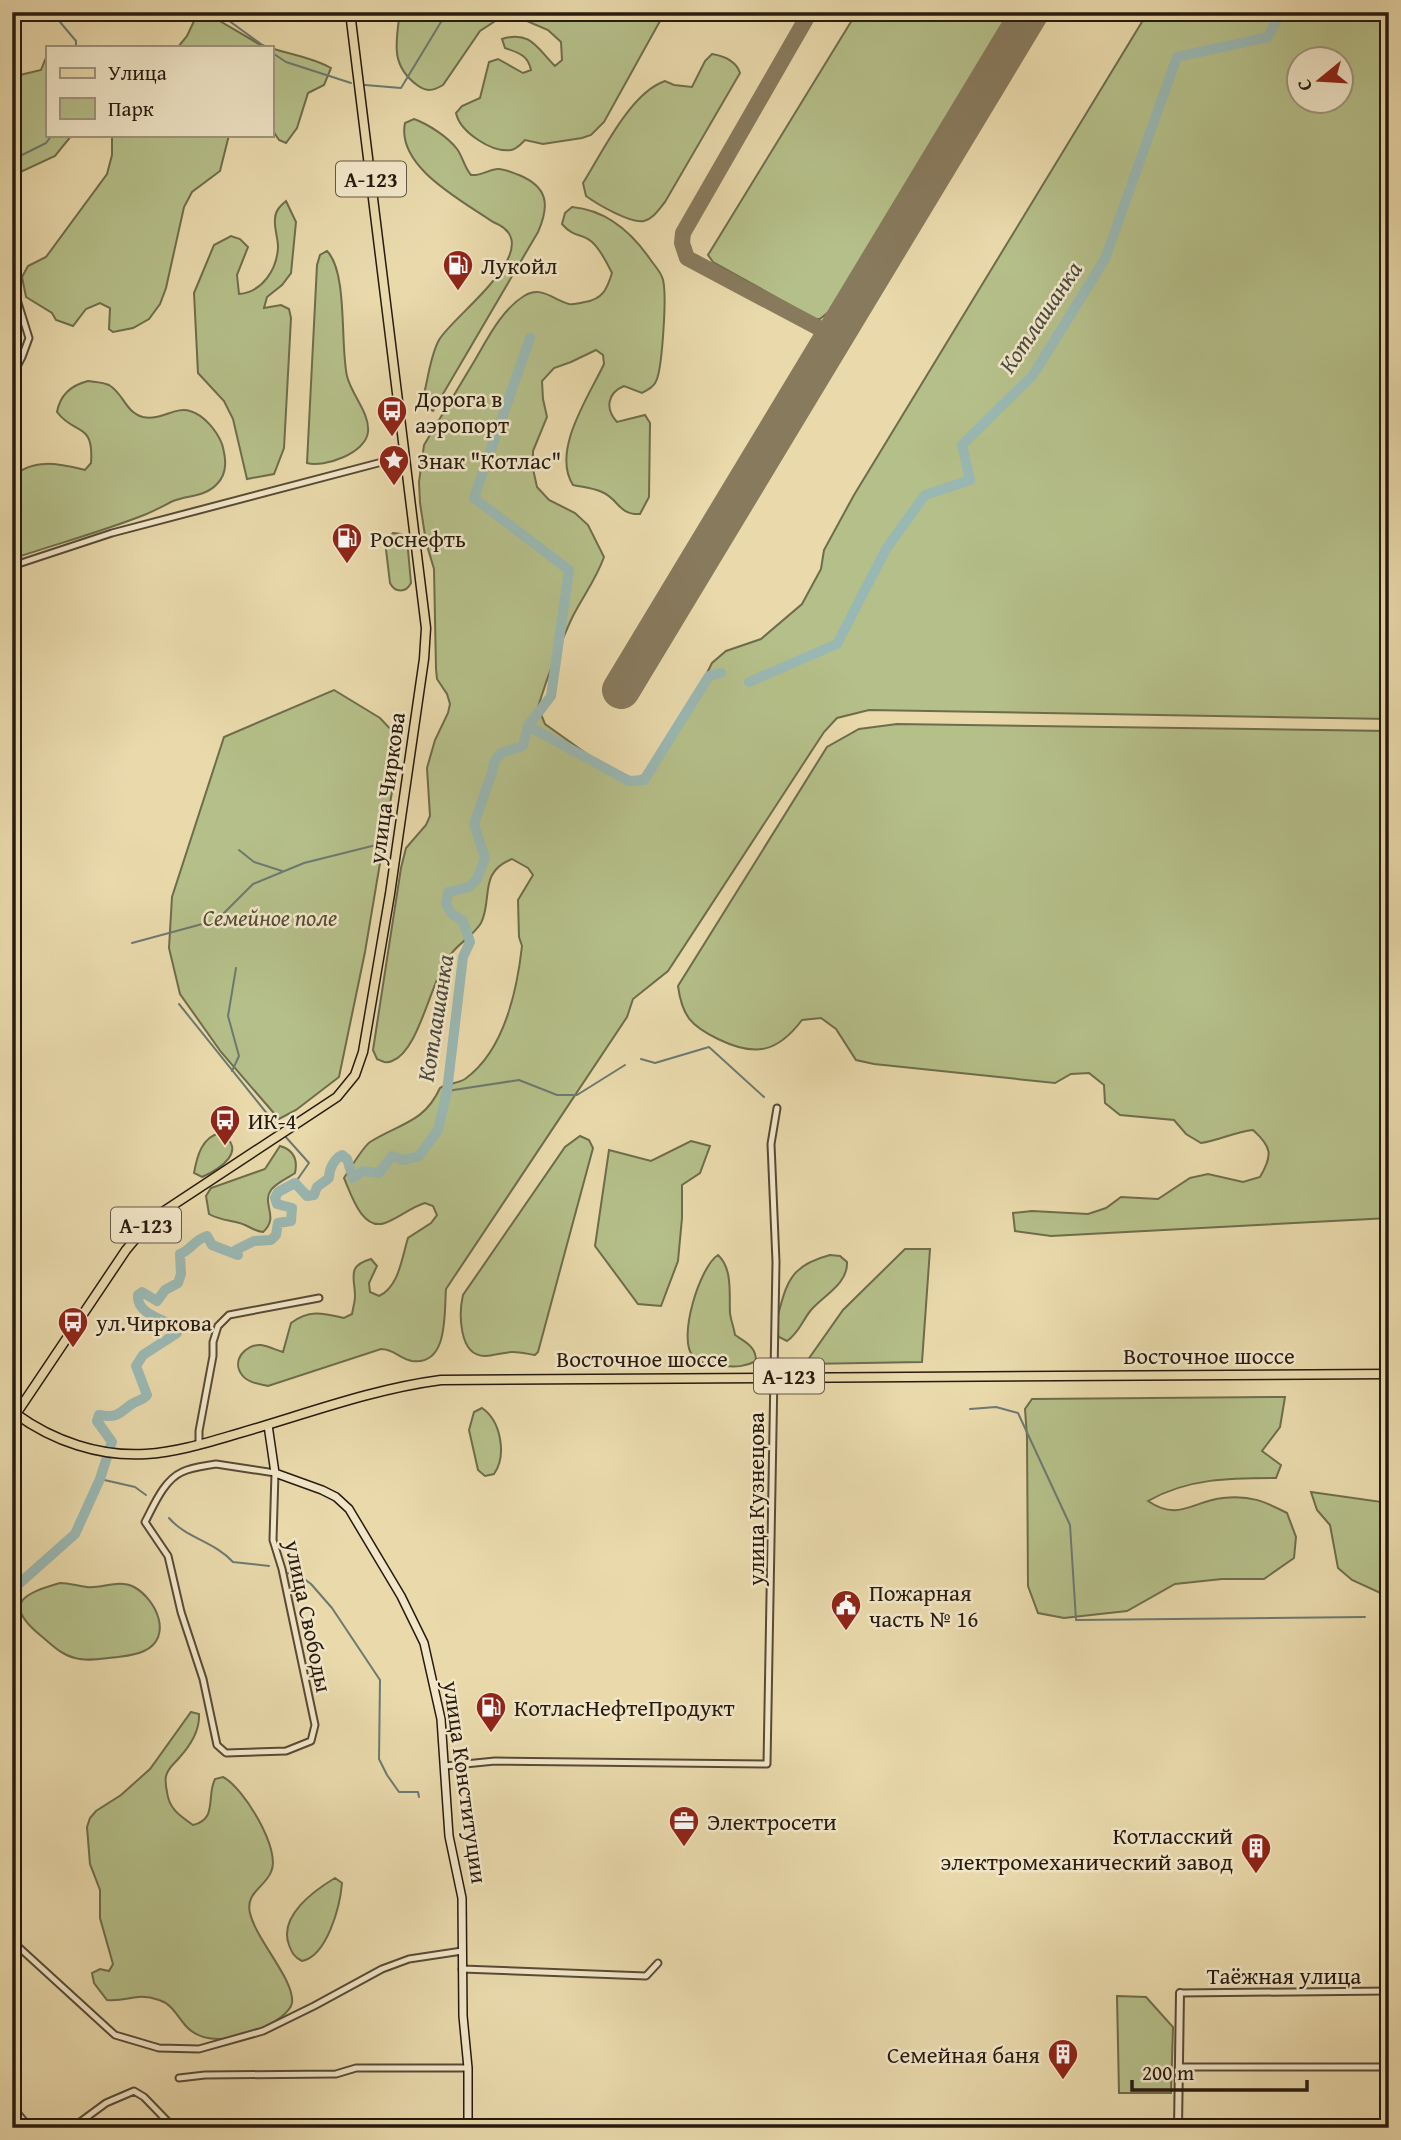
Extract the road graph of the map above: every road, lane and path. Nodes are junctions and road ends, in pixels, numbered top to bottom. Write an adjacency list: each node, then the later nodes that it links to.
1 (350, 12): 4 (main road, улица Чиркова / А-123)
2 (14, 290): 3 (street)
3 (12, 376)
4 (405, 456): 5 (street); 10 (main road, улица Чиркова / А-123)
5 (12, 566)
6 (777, 1108): 9 (street, улица Кузнецова)
7 (319, 1298): 12 (street)
8 (1389, 1374): 9 (main road, Восточное шоссе / А-123)
9 (773, 1377): 11 (main road, Восточное шоссе / А-123); 14 (street, улица Кузнецова)
10 (14, 1417): 12 (main road, А-123)
11 (268, 1425): 12 (main road, Восточное шоссе / А-123); 13 (main road)
12 (199, 1445)
13 (275, 1473): 13 (street, улица Свободы); 14 (main road, улица Конституции)
14 (445, 1766): 16 (main road, улица Конституции)
15 (12, 1941): 16 (street)
16 (462, 1951): 18 (main road, улица Конституции)
17 (658, 1963): 18 (street)
18 (462, 1969): 23 (main road, улица Конституции)
19 (1389, 1991): 20 (street, Таёжная улица)
20 (1180, 1993): 21 (street)
21 (1179, 2067): 22 (street); 30 (street)
22 (1389, 2067)
23 (468, 2068): 24 (street); 29 (main road, улица Конституции)
24 (178, 2078)
25 (12, 2106): 26 (street)
26 (30, 2128)
27 (72, 2128): 28 (street)
28 (174, 2128)
29 (468, 2128)
30 (1178, 2128)

